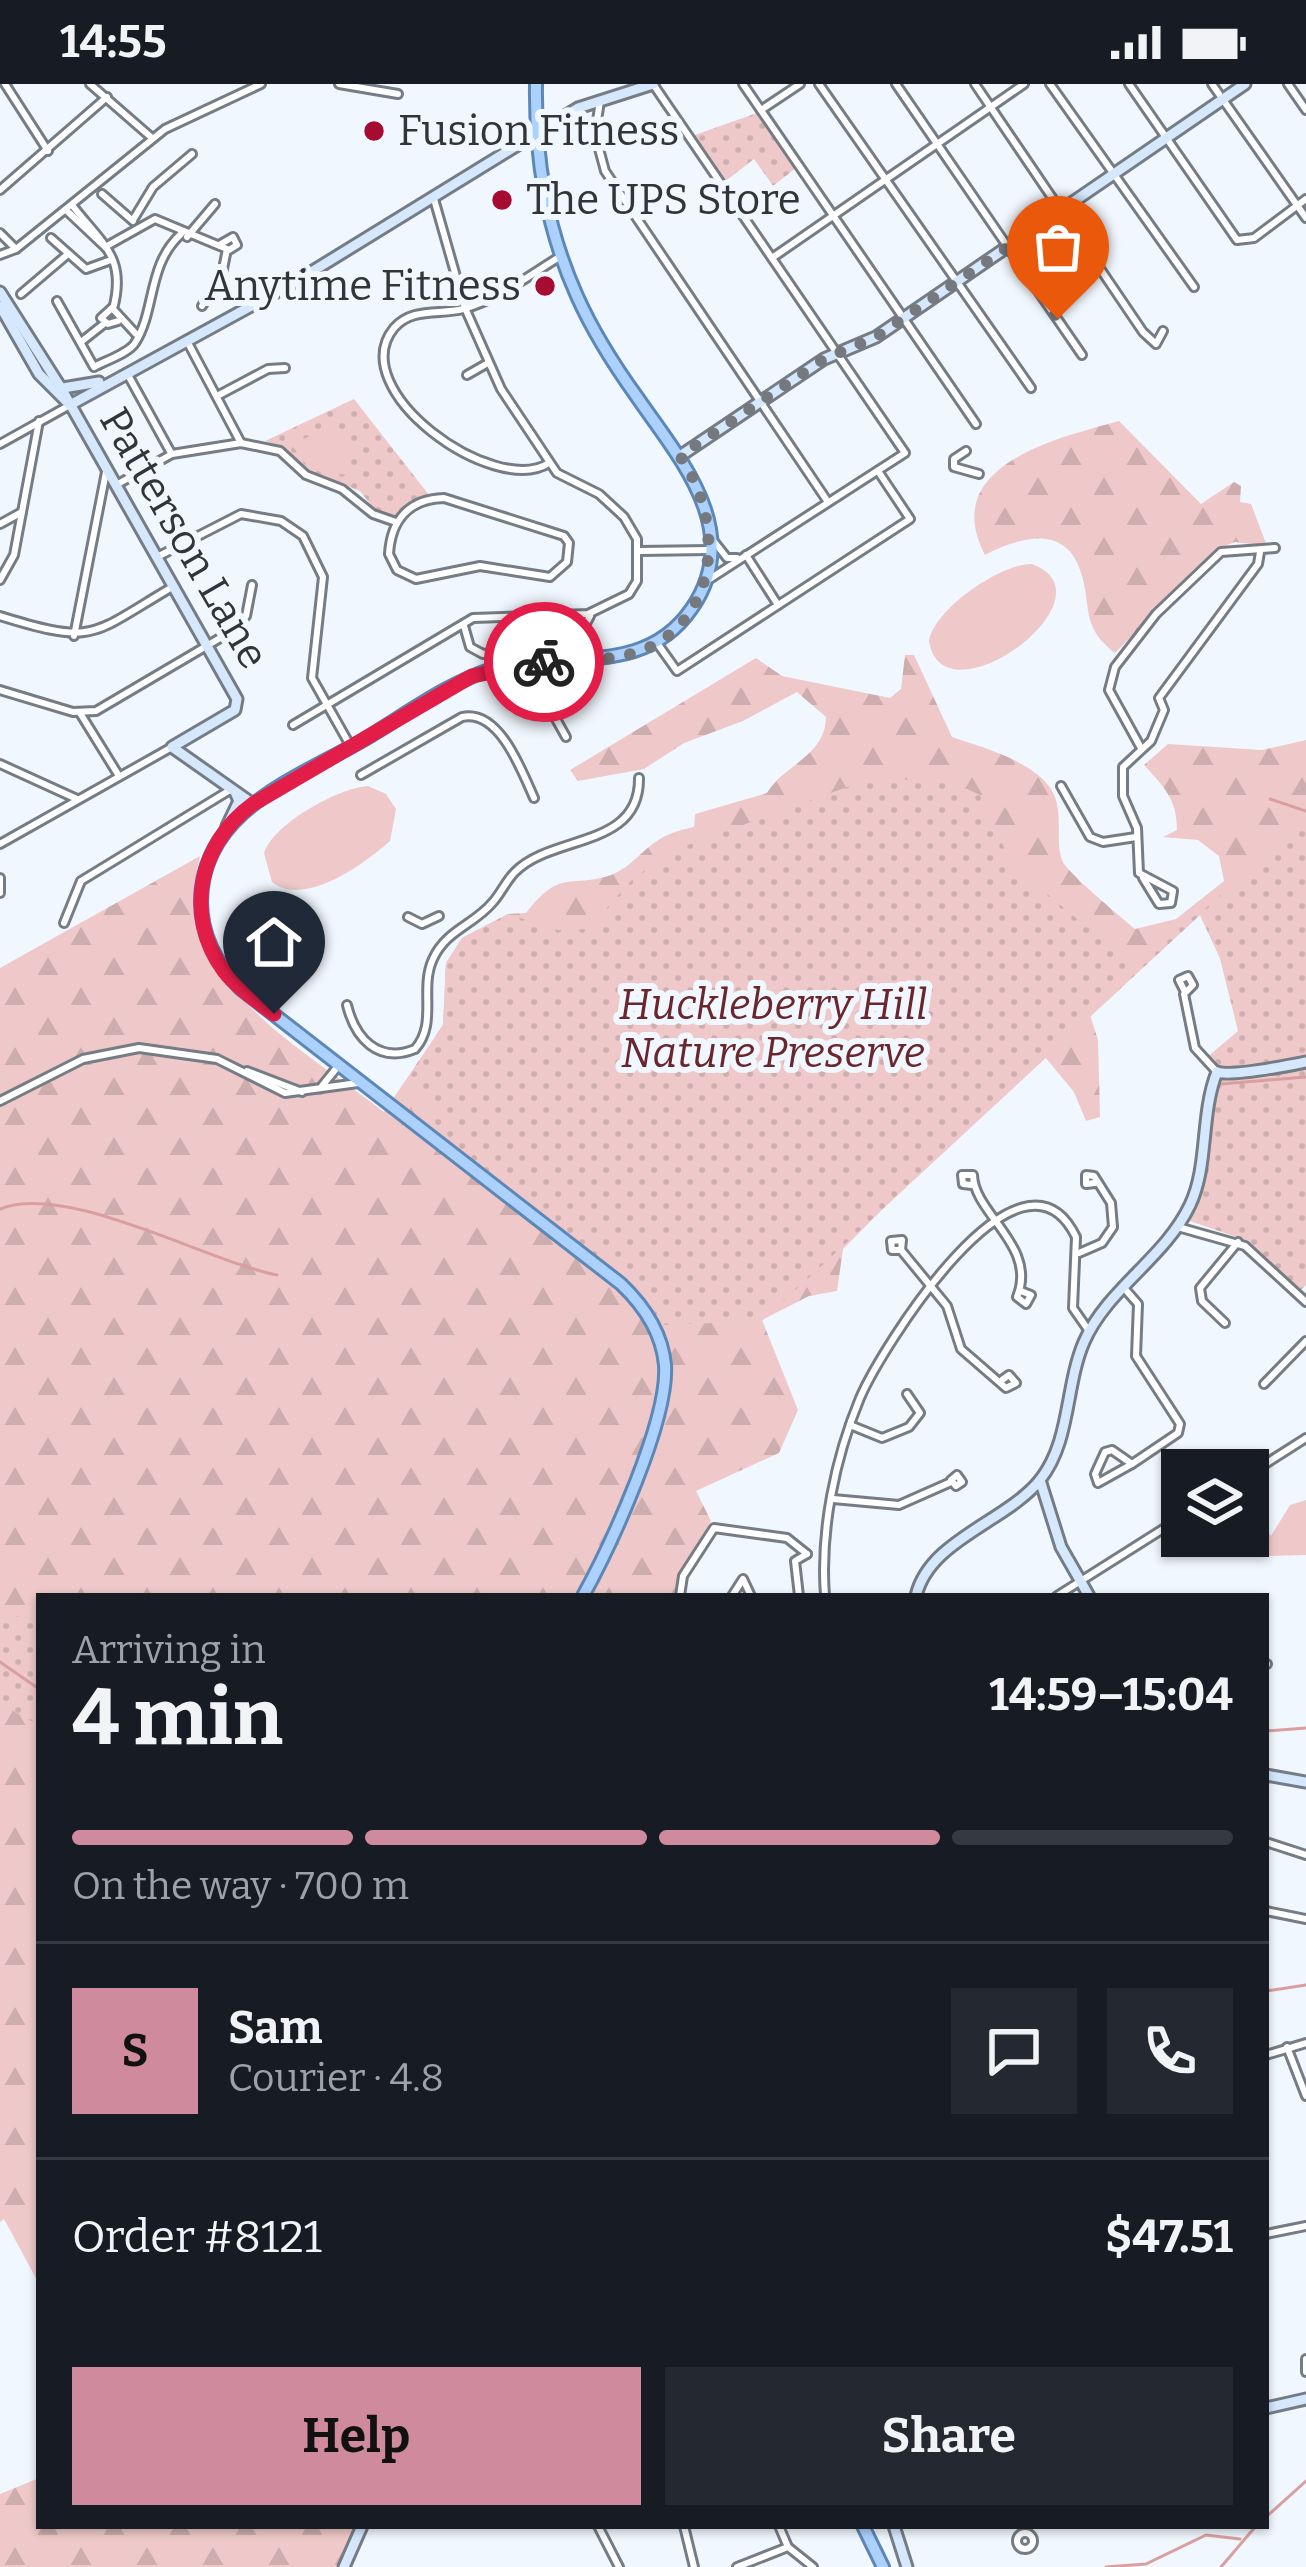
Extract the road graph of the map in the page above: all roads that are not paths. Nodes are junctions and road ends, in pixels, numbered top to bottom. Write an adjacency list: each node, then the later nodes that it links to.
1 (5, 84): 29 (street)
2 (90, 84): 19 (street)
3 (261, 84): 26 (street)
4 (339, 84): 18 (street)
5 (536, 84): 25 (main road)
6 (653, 84): 20 (street); 58 (street)
7 (743, 84): 23 (street)
8 (800, 84): 23 (street)
9 (819, 84): 32 (street)
10 (896, 84): 28 (street)
11 (975, 84): 22 (street)
12 (1024, 84): 22 (street)
13 (1049, 84): 31 (street)
14 (1130, 84): 27 (street)
15 (1212, 84): 21 (street)
16 (1245, 84): 21 (street)
17 (1288, 84): 24 (street)
18 (398, 94)
19 (106, 97): 26 (street); 29 (street)
20 (601, 98): 25 (street); 85 (street)
21 (1222, 99): 27 (street); 39 (street)
22 (991, 106): 28 (street); 41 (street)
23 (761, 110): 42 (street)
24 (1306, 110)
25 (536, 134): 35 (street); 57 (main road)
26 (152, 138): 40 (street)
27 (1167, 138): 31 (street); 39 (street)
28 (937, 143): 32 (street); 52 (street)
29 (48, 151): 33 (street)
30 (192, 154): 37 (street)
31 (1113, 175): 41 (street); 61 (street)
32 (884, 179): 42 (street); 60 (street)
33 (0, 190)
34 (102, 194): 44 (street)
35 (434, 198): 68 (street); 74 (street)
36 (1306, 199): 39 (street)
37 (146, 202): 44 (street); 45 (street)
38 (215, 204): 48 (street)
39 (1297, 205): 43 (street)
40 (69, 207): 51 (street); 53 (street)
41 (1061, 211): 52 (street); 72 (street)
42 (833, 214): 58 (street); 69 (street)
43 (1306, 218)
44 (133, 220): 46 (street)
45 (159, 220): 46 (street); 48 (street)
46 (140, 228): 51 (street)
47 (0, 232): 53 (street)
48 (184, 235): 50 (street); 73 (street)
49 (51, 238): 55 (street)
50 (219, 245): 54 (street); 54 (street)
51 (106, 247): 59 (street)
52 (1008, 247): 60 (street); 77 (street)
53 (16, 249): 56 (street)
54 (229, 250): 66 (street)
55 (68, 254): 59 (street); 63 (street)
56 (0, 255)
57 (561, 256): 68 (street); 93 (main road)
58 (772, 258): 76 (street)
59 (112, 259): 67 (street)
60 (956, 283): 69 (street); 83 (street)
61 (1193, 287)
62 (0, 292): 82 (street)
63 (21, 294)
64 (57, 301): 75 (street)
65 (0, 306): 86 (street)
66 (202, 306)
67 (113, 308): 70 (street); 71 (street)
68 (465, 308): 78 (street); 94 (street)
69 (903, 318): 76 (street); 88 (street)
70 (118, 320): 71 (street); 73 (street)
71 (105, 323): 75 (street)
72 (1163, 331)
73 (136, 334): 75 (street)
74 (185, 338): 80 (street); 84 (street)
75 (81, 343)
76 (836, 353): 85 (street); 96 (street)
77 (1082, 355)
78 (488, 363): 81 (street); 94 (street)
79 (285, 368): 84 (street)
80 (121, 375): 82 (street); 86 (street); 92 (street)
81 (466, 375)
82 (61, 388): 86 (street)
83 (1030, 388)
84 (219, 395): 89 (street)
85 (762, 402): 93 (street); 99 (street)
86 (70, 405): 87 (street); 95 (street, Patterson Lane)
87 (39, 422): 90 (street); 100 (street)
88 (976, 424)
89 (241, 443): 92 (street); 101 (street)
90 (0, 444)
91 (966, 452): 97 (street)
92 (172, 454): 98 (street)
93 (680, 456): 103 (main road)
94 (549, 463): 105 (street)
95 (106, 469): 98 (street, Patterson Lane); 119 (street)
96 (878, 471): 99 (street); 113 (street)
97 (979, 474)
98 (116, 485): 108 (street, Patterson Lane)
99 (829, 502): 107 (street)
100 (22, 512): 102 (street); 109 (street)
101 (396, 522): 101 (street)
102 (0, 524)
103 (710, 544): 105 (street); 107 (street); 110 (main road)
104 (1275, 548): 106 (street)
105 (639, 550): 114 (street)
106 (1260, 552): 130 (street); 130 (street)
107 (746, 555): 110 (street); 113 (street)
108 (158, 557): 112 (street, Patterson Lane); 124 (street)
109 (0, 580)
110 (703, 583): 120 (main road)
111 (252, 585): 121 (street)
112 (174, 586): 119 (street); 121 (street, Patterson Lane)
113 (778, 605): 120 (street)
114 (594, 613): 116 (street); 118 (street)
115 (0, 616): 119 (street)
116 (574, 616): 117 (street); 118 (street)
117 (464, 626): 118 (street); 124 (street)
118 (581, 629)
119 (74, 636)
120 (657, 643): 122 (main road)
121 (208, 645): 125 (street); 128 (street, Patterson Lane)
122 (536, 662): 127 (street); 129 (main road)
123 (0, 690): 125 (street)
124 (325, 705): 126 (street); 129 (street)
125 (80, 713): 133 (street)
126 (293, 724)
127 (566, 737)
128 (172, 747): 133 (street); 137 (street)
129 (351, 747): 135 (main road)
130 (1141, 748): 142 (street)
131 (0, 764): 139 (street)
132 (362, 775): 138 (street)
133 (119, 776): 139 (street)
134 (639, 778): 151 (street)
135 (295, 779): 137 (street); 140 (main road)
136 (1061, 786): 142 (street)
137 (236, 790): 140 (street); 141 (street); 149 (street)
138 (534, 798)
139 (77, 799): 143 (street)
140 (253, 804): 141 (main road)
141 (227, 826): 153 (main road)
142 (1136, 837): 145 (street)
143 (0, 844)
144 (0, 878): 146 (street)
145 (1142, 878): 145 (street)
146 (0, 893)
147 (439, 916): 148 (street)
148 (408, 917)
149 (64, 923)
150 (1184, 990): 154 (street)
151 (347, 1005)
152 (1306, 1062): 154 (street)
153 (339, 1065): 155 (main road); 156 (street)
154 (1217, 1072): 161 (street)
155 (364, 1084): 156 (street); 190 (main road)
156 (317, 1090): 157 (street)
157 (0, 1101)
158 (1094, 1184): 164 (street)
159 (972, 1185): 160 (street)
160 (1000, 1220): 164 (street); 165 (street); 167 (street)
161 (1178, 1227): 162 (street); 166 (street)
162 (1238, 1242): 168 (street); 169 (street)
163 (901, 1250): 165 (street)
164 (1079, 1253): 170 (street)
165 (929, 1284): 172 (street); 175 (street)
166 (1124, 1288): 170 (street); 178 (street)
167 (1021, 1291)
168 (1306, 1302)
169 (1225, 1323)
170 (1089, 1331): 179 (street)
171 (1306, 1341): 173 (street)
172 (1002, 1380)
173 (1264, 1384)
174 (908, 1394): 175 (street)
175 (850, 1425): 181 (street)
176 (1306, 1438): 177 (street)
177 (1269, 1462)
178 (1132, 1464): 178 (street)
179 (1043, 1475): 182 (street); 183 (street)
180 (951, 1482): 181 (street)
181 (833, 1499): 187 (street)
182 (1022, 1499): 183 (street); 196 (street)
183 (1047, 1505): 189 (street)
184 (1161, 1530): 189 (street)
185 (787, 1538): 186 (street); 188 (street); 191 (street)
186 (807, 1554): 187 (street); 188 (street)
187 (824, 1556): 195 (street)
188 (795, 1561): 194 (street)
189 (1080, 1582): 197 (street); 198 (street)
190 (584, 1593)
191 (680, 1593)
192 (734, 1593): 193 (street)
193 (749, 1593)
194 (799, 1593)
195 (825, 1593)
196 (918, 1593)
197 (1062, 1593)
198 (1087, 1593)
199 (1269, 1776): 200 (street)
200 (1306, 1782)
201 (1269, 1843): 202 (street)
202 (1306, 1856)
203 (1269, 1912): 204 (street)
204 (1306, 1919)
205 (1306, 2043): 206 (street)
206 (1286, 2047): 207 (street); 208 (street)
207 (1269, 2054)
208 (1306, 2096)
209 (1306, 2226): 210 (street)
210 (1269, 2233)
211 (1306, 2359): 212 (street)
212 (1306, 2372)
213 (1306, 2399): 214 (street)
214 (1269, 2407)
215 (361, 2529): 222 (street)
216 (600, 2529): 223 (street)
217 (685, 2529): 224 (street)
218 (780, 2529): 221 (street)
219 (864, 2529): 227 (main road)
220 (895, 2529): 228 (street)
221 (788, 2547): 225 (street); 226 (street)
222 (344, 2567)
223 (619, 2567)
224 (694, 2567)
225 (737, 2567)
226 (813, 2567)
227 (883, 2567)
228 (907, 2567)

